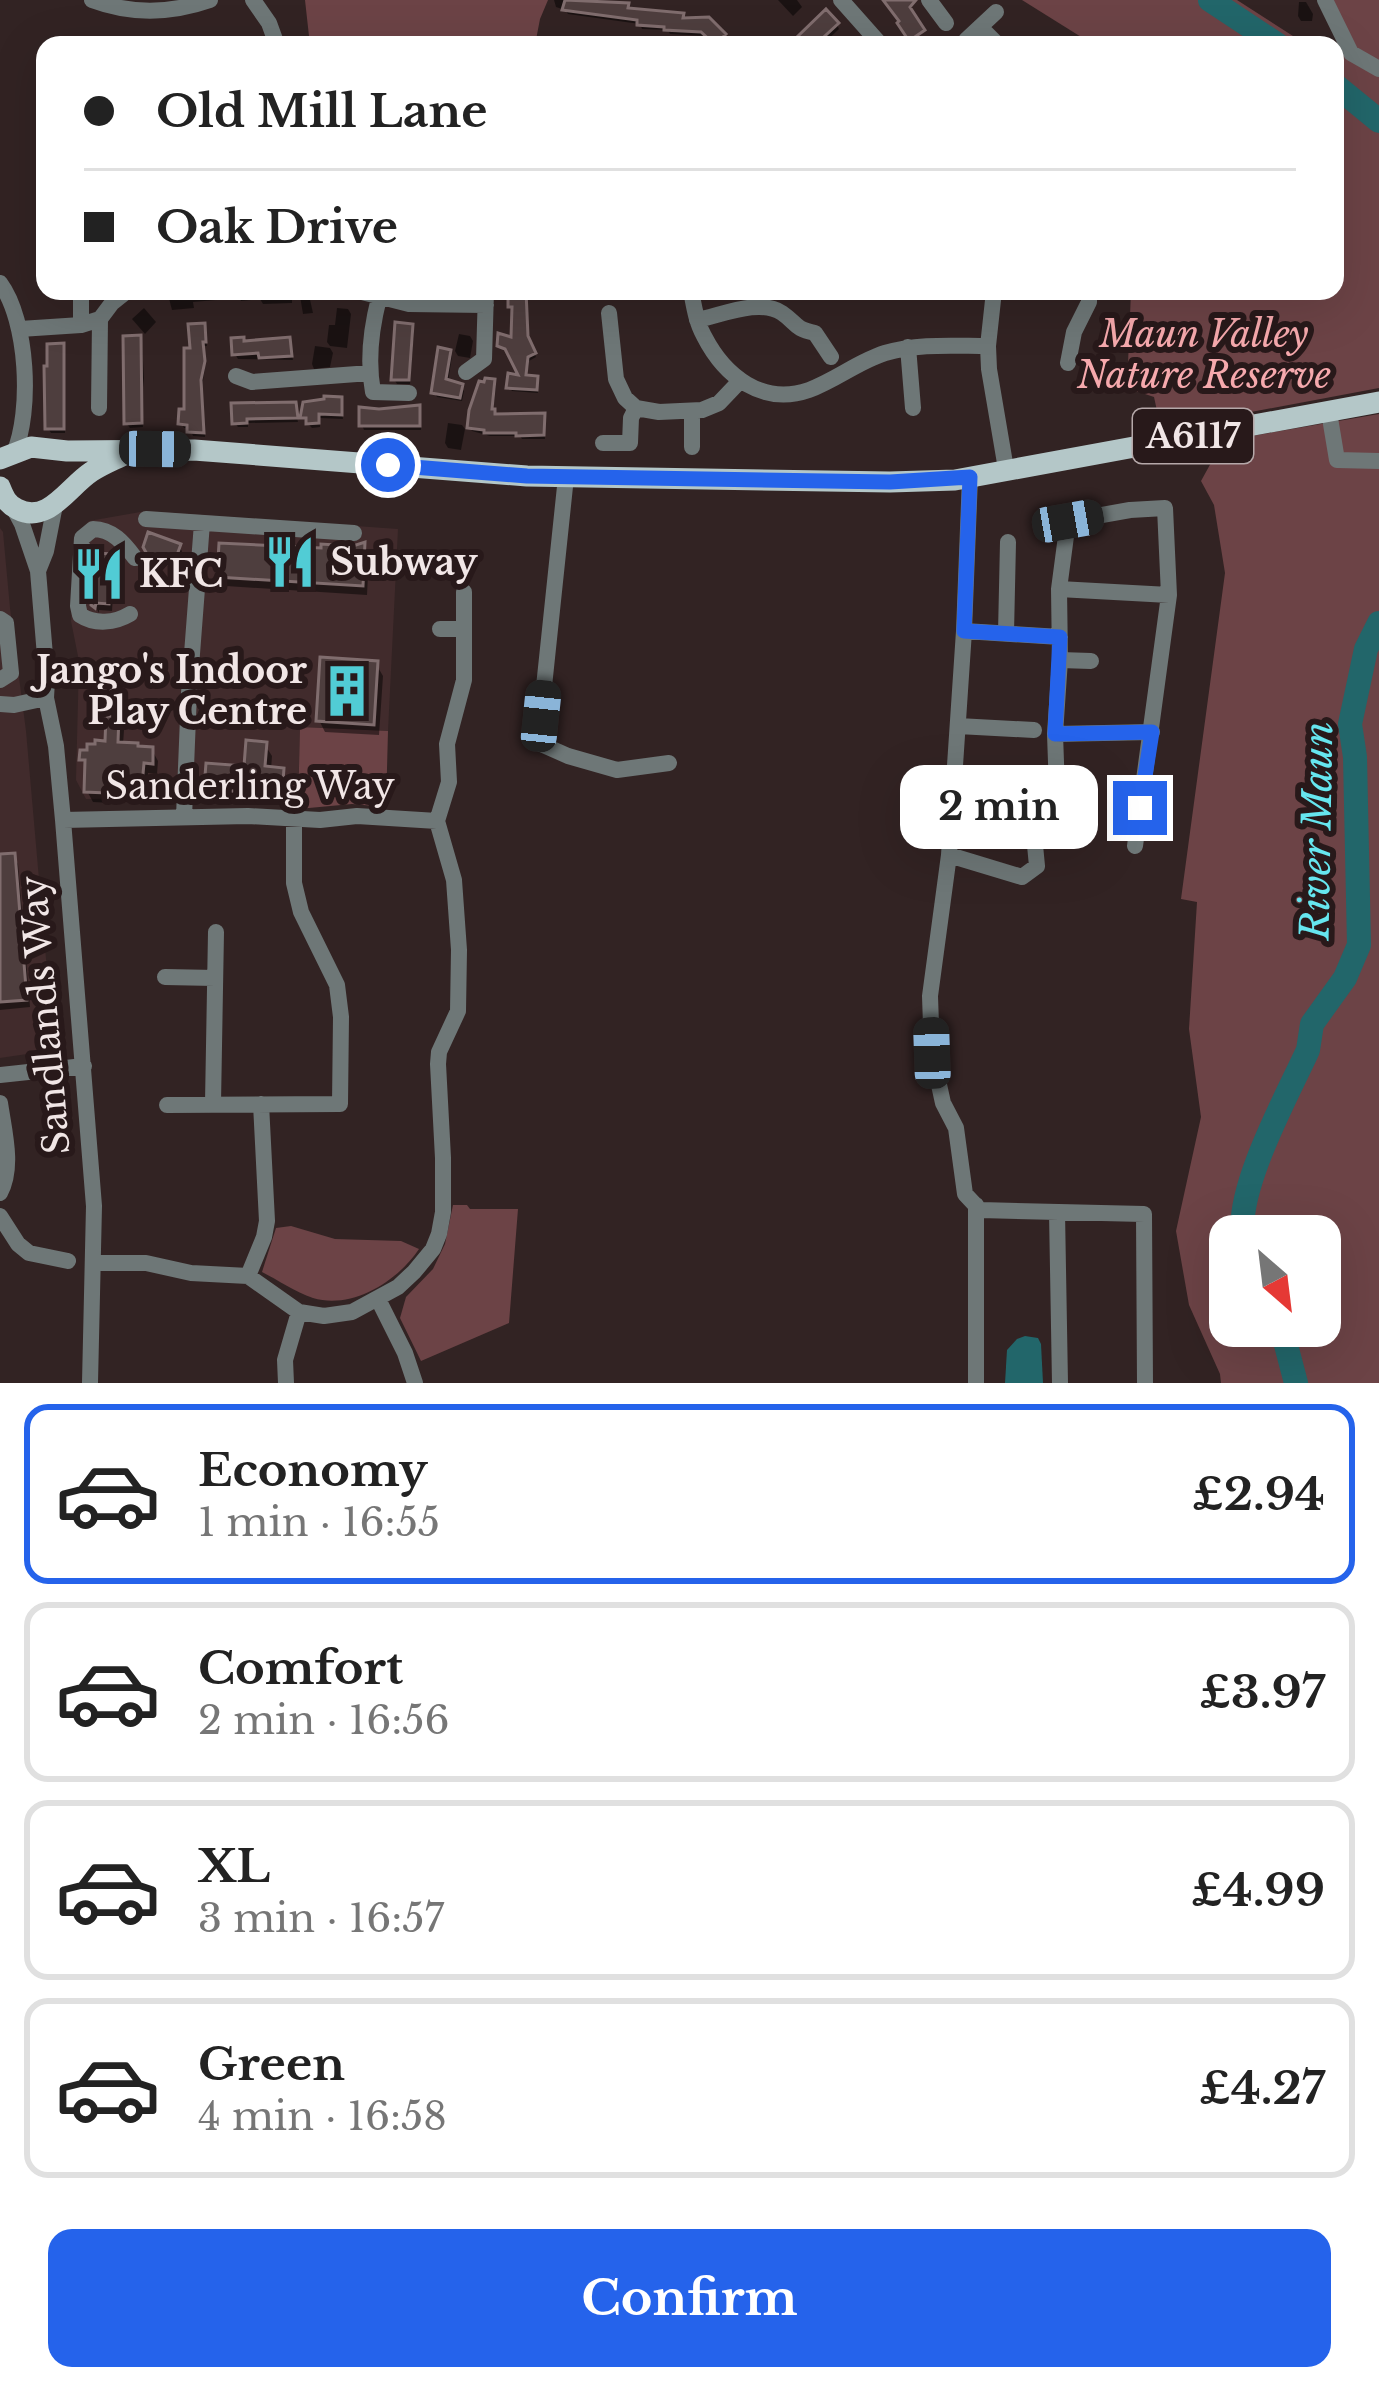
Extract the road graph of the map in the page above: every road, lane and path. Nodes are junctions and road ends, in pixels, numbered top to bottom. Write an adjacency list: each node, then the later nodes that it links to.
1 (210, 0): 6 (street)
2 (253, 0): 10 (street)
3 (841, 0): 11 (street)
4 (929, 0): 8 (street)
5 (1325, 0): 14 (street)
6 (98, 1)
7 (997, 12): 9 (street)
8 (946, 23)
9 (980, 27): 12 (street); 13 (street)
10 (274, 36)
11 (867, 36)
12 (970, 36)
13 (989, 36)
14 (1343, 36)
15 (1344, 38): 16 (street)
16 (1379, 69)
17 (0, 283): 31 (street)
18 (81, 300): 30 (street)
19 (116, 300): 28 (street)
20 (378, 300): 37 (street)
21 (389, 300): 22 (street)
22 (461, 300)
23 (486, 300): 36 (street)
24 (693, 300): 29 (street)
25 (993, 300): 32 (street)
26 (1089, 300): 35 (street)
27 (609, 313): 43 (street)
28 (100, 319): 30 (street); 42 (street)
29 (697, 320): 34 (street); 39 (street)
30 (81, 326): 31 (street)
31 (20, 329): 47 (street)
32 (988, 346): 33 (street); 53 (street)
33 (908, 347): 39 (street); 44 (street)
34 (831, 357)
35 (1068, 363)
36 (466, 372)
37 (370, 374): 38 (street); 40 (street)
38 (236, 376)
39 (740, 382): 45 (street)
40 (409, 393)
41 (1379, 402): 46 (main road, A6117)
42 (99, 408)
43 (636, 408): 45 (street); 48 (street)
44 (913, 408)
45 (692, 411): 49 (street)
46 (1329, 412): 52 (street); 53 (main road, A6117)
47 (26, 420): 50 (street); 56 (street)
48 (603, 442)
49 (692, 448)
50 (45, 450): 51 (main road, A6117); 56 (main road, A6117); 57 (main road)
51 (132, 451): 54 (main road, A6117); 57 (main road, A6117)
52 (1379, 461)
53 (1006, 469): 55 (main road, A6117)
54 (566, 477): 55 (main road, A6117); 83 (street)
55 (970, 477): 71 (street)
56 (5, 479): 57 (main road); 63 (street)
57 (59, 499): 63 (street)
58 (146, 519): 59 (street)
59 (202, 523): 60 (street); 86 (street)
60 (354, 533)
61 (1008, 542): 72 (street)
62 (135, 558): 67 (street)
63 (38, 571): 77 (street, Sandlands Way)
64 (1059, 589): 66 (street); 66 (street); 73 (street)
65 (464, 592): 70 (street, Sanderling Way)
66 (1169, 595): 81 (street)
67 (130, 614)
68 (0, 619): 76 (street)
69 (440, 628): 70 (street)
70 (464, 629): 89 (street, Sanderling Way)
71 (964, 631): 72 (street); 79 (street)
72 (1006, 633): 73 (street)
73 (1060, 637): 74 (street)
74 (1060, 660): 75 (street); 82 (street)
75 (1091, 661)
76 (0, 680)
77 (46, 698): 78 (street); 87 (street, Sandlands Way)
78 (0, 704)
79 (958, 726): 80 (street); 91 (street)
80 (1034, 730)
81 (1152, 732): 82 (street); 90 (street)
82 (1055, 734): 84 (street)
83 (669, 764)
84 (1057, 790)
85 (1032, 814): 91 (street)
86 (184, 817): 87 (street, Sanderling Way); 88 (street, Sanderling Way)
87 (63, 820): 95 (street, Sandlands Way)
88 (294, 820): 89 (street, Sanderling Way); 99 (street)
89 (437, 821): 108 (street, Sanderling Way)
90 (1135, 846)
91 (950, 855): 102 (street)
92 (216, 932): 94 (street)
93 (165, 977): 94 (street)
94 (215, 978): 98 (street)
95 (84, 1066): 96 (street); 106 (street, Sandlands Way)
96 (0, 1075)
97 (0, 1103): 101 (street)
98 (213, 1103): 99 (street); 100 (street)
99 (261, 1104): 107 (street)
100 (167, 1105)
101 (0, 1193)
102 (976, 1205): 103 (street); 113 (street)
103 (1057, 1212): 114 (street); 115 (street)
104 (0, 1216): 105 (street)
105 (68, 1261)
106 (94, 1263): 107 (street); 110 (street, Sandlands Way)
107 (248, 1276): 109 (street)
108 (378, 1299): 109 (street, Sanderling Way); 112 (street)
109 (299, 1312): 111 (street)
110 (90, 1383)
111 (286, 1383)
112 (415, 1383)
113 (976, 1383)
114 (1060, 1383)
115 (1145, 1383)

